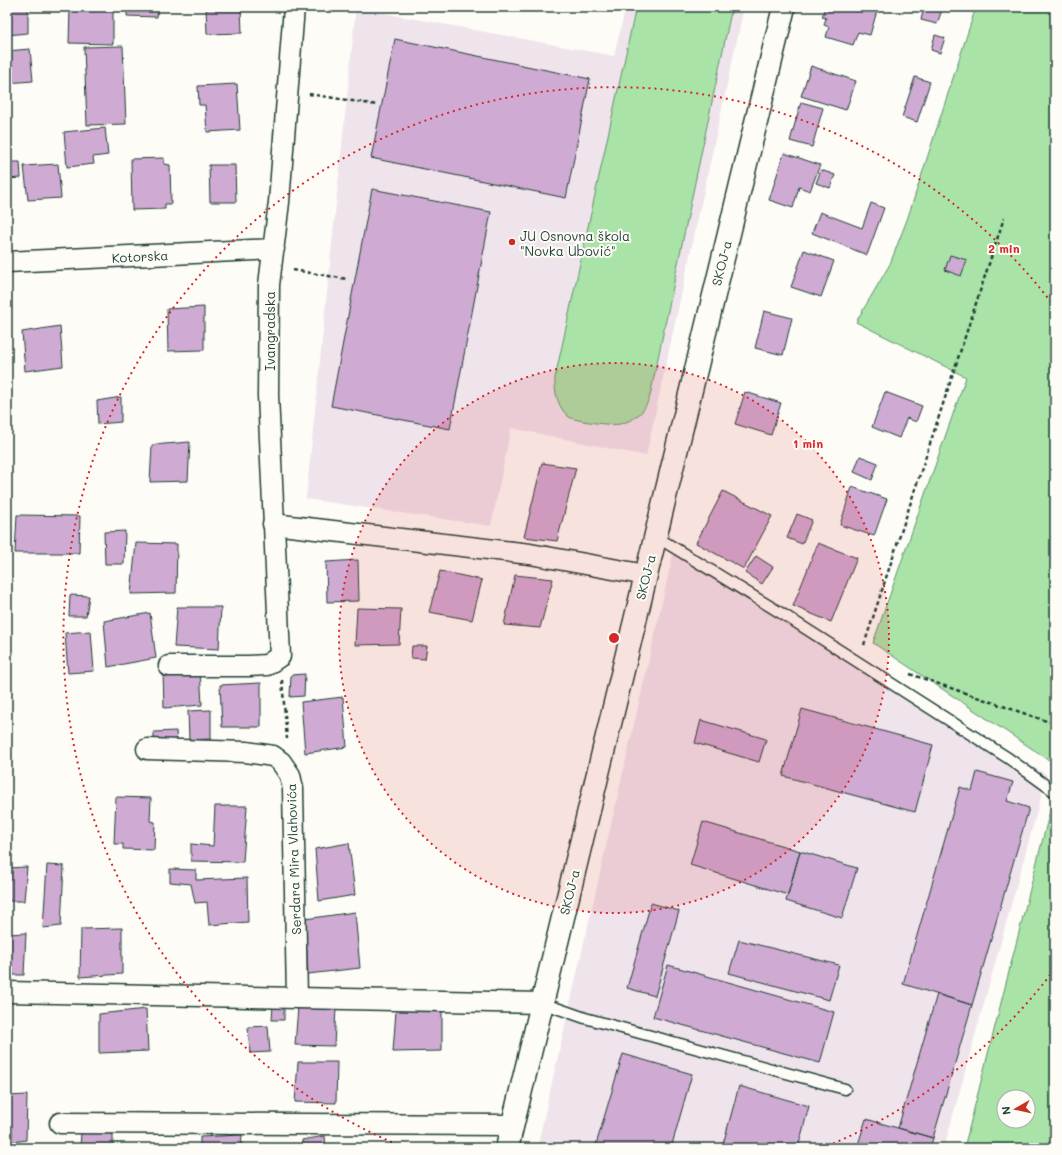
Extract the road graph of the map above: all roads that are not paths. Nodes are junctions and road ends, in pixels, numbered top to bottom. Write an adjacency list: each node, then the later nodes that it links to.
1 (294, 7): 3 (street, Ivangradska)
2 (784, 7): 6 (main road, SKOJ-a)
3 (272, 258): 4 (street, Kotorska); 5 (street, Ivangradska)
4 (7, 262)
5 (273, 524): 7 (street); 8 (street, Ivangradska)
6 (655, 536): 7 (main road, SKOJ-a); 10 (lane)
7 (646, 574): 13 (main road, SKOJ-a)
8 (169, 666)
9 (147, 749): 12 (street, Serdara Mira Vlahovića)
10 (1055, 792)
11 (7, 992): 12 (street)
12 (297, 998): 13 (street)
13 (542, 1003): 14 (lane); 16 (main road, SKOJ-a)
14 (845, 1089)
15 (60, 1123): 16 (street)
16 (513, 1125): 17 (main road, SKOJ-a)
17 (507, 1148)

